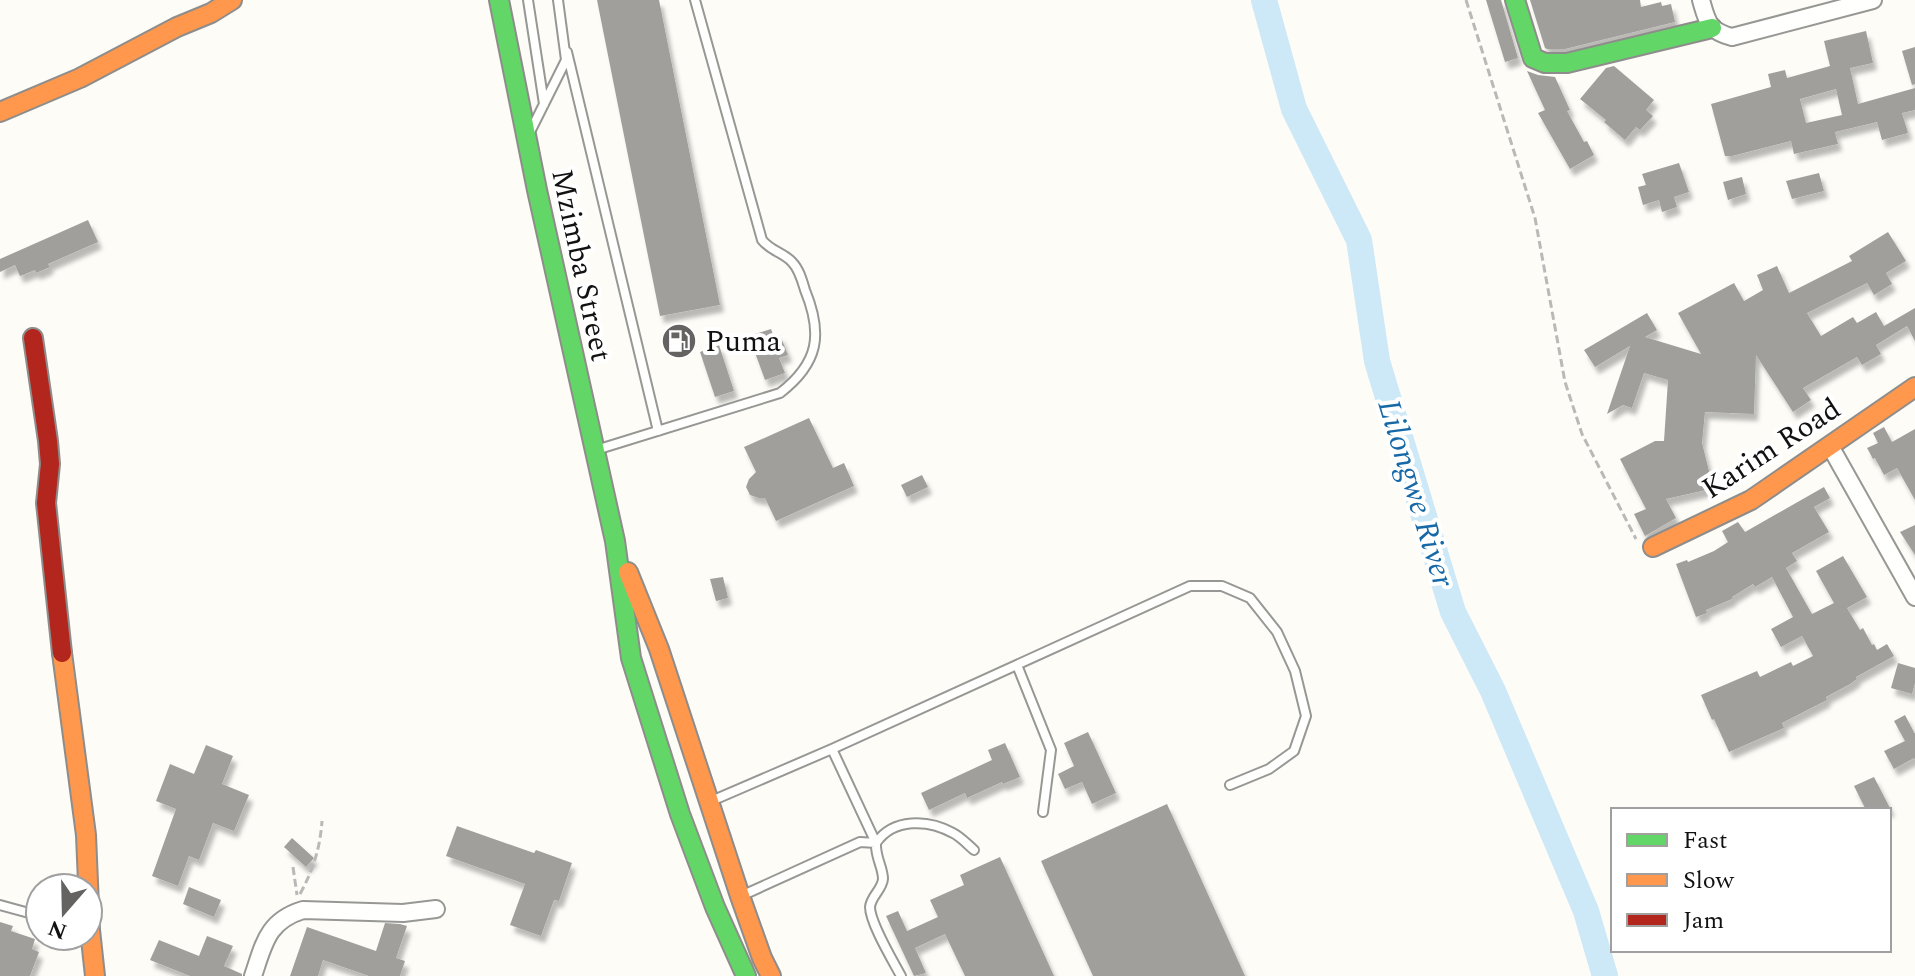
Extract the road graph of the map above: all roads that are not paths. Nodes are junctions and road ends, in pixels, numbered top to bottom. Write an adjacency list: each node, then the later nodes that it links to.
1 (232, 0): 12 (street)
2 (499, 0): 13 (street, Mzimba Street)
3 (528, 0): 11 (lane)
4 (558, 0): 10 (lane)
5 (695, 0): 16 (lane)
6 (1515, 0): 9 (street)
7 (1701, 0): 9 (street)
8 (1873, 0): 9 (street)
9 (1712, 28)
10 (567, 52): 11 (lane); 16 (lane)
11 (544, 105): 13 (lane)
12 (0, 112)
13 (526, 140): 18 (street, Mzimba Street)
14 (33, 338): 29 (street)
15 (1915, 387): 17 (street, Karim Road)
16 (658, 431): 18 (lane)
17 (1830, 446): 20 (street, Karim Road); 21 (street)
18 (595, 450): 19 (street, Mzimba Street)
19 (615, 541): 25 (street, Mzimba Street); 37 (street, Mzimba Street)
20 (1653, 547)
21 (1915, 597)
22 (1017, 665): 23 (lane); 24 (lane); 26 (lane)
23 (832, 749): 25 (lane); 27 (lane)
24 (1230, 785)
25 (709, 803): 30 (street, Mzimba Street)
26 (1043, 812)
27 (876, 843): 28 (lane); 30 (lane); 39 (lane)
28 (974, 850)
29 (87, 872)
30 (740, 896): 38 (street, Mzimba Street)
31 (0, 905): 33 (lane)
32 (436, 909): 36 (street)
33 (24, 912)
34 (92, 952): 35 (street)
35 (95, 976)
36 (253, 976)
37 (746, 976)
38 (771, 976)
39 (901, 976)

